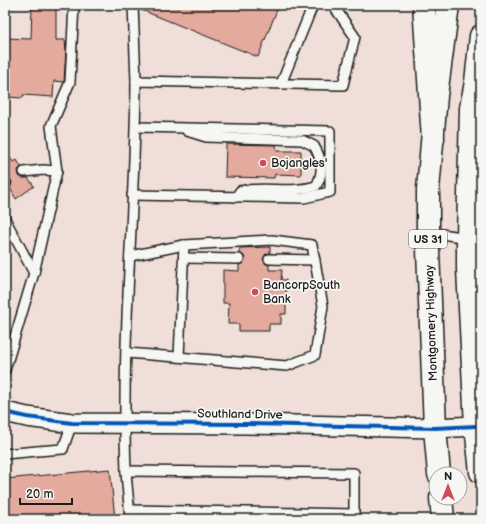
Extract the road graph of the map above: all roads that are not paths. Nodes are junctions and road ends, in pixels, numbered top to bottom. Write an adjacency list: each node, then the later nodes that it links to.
1 (74, 5): 13 (lane)
2 (133, 5): 8 (lane)
3 (313, 5): 9 (lane)
4 (333, 5): 9 (lane)
5 (424, 5): 12 (main road)
6 (448, 5): 12 (main road, Montgomery Highway / US 31)
7 (481, 36): 19 (main road)
8 (136, 81): 9 (lane); 10 (lane)
9 (281, 84)
10 (136, 127): 11 (lane); 15 (lane)
11 (176, 128): 16 (lane); 16 (lane)
12 (433, 139): 18 (main road, Montgomery Highway / US 31)
13 (58, 171): 14 (lane); 26 (lane)
14 (24, 172)
15 (132, 195): 16 (lane); 21 (lane)
16 (236, 197)
17 (5, 219): 26 (lane)
18 (428, 232): 19 (lane); 35 (main road, Montgomery Highway / US 31)
19 (475, 242): 34 (main road)
20 (184, 245): 21 (lane); 22 (lane); 25 (lane)
21 (130, 256): 28 (lane)
22 (184, 258): 23 (lane); 29 (lane)
23 (239, 259)
24 (270, 259): 25 (lane)
25 (315, 260): 29 (lane)
26 (34, 273): 27 (lane)
27 (9, 344): 30 (lane)
28 (127, 353): 29 (lane); 33 (lane)
29 (179, 357)
30 (5, 370)
31 (5, 412): 32 (street, Southland Drive)
32 (72, 423): 33 (street, Southland Drive); 36 (lane)
33 (126, 423): 35 (street, Southland Drive); 38 (lane)
34 (479, 426): 35 (street, Southland Drive); 39 (main road)
35 (435, 428): 37 (main road, Montgomery Highway / US 31)
36 (5, 454)
37 (438, 466)
38 (126, 471): 41 (lane); 42 (lane)
39 (481, 472)
40 (442, 506): 43 (main road)
41 (130, 514): 42 (lane)
42 (354, 516)
43 (443, 519)

